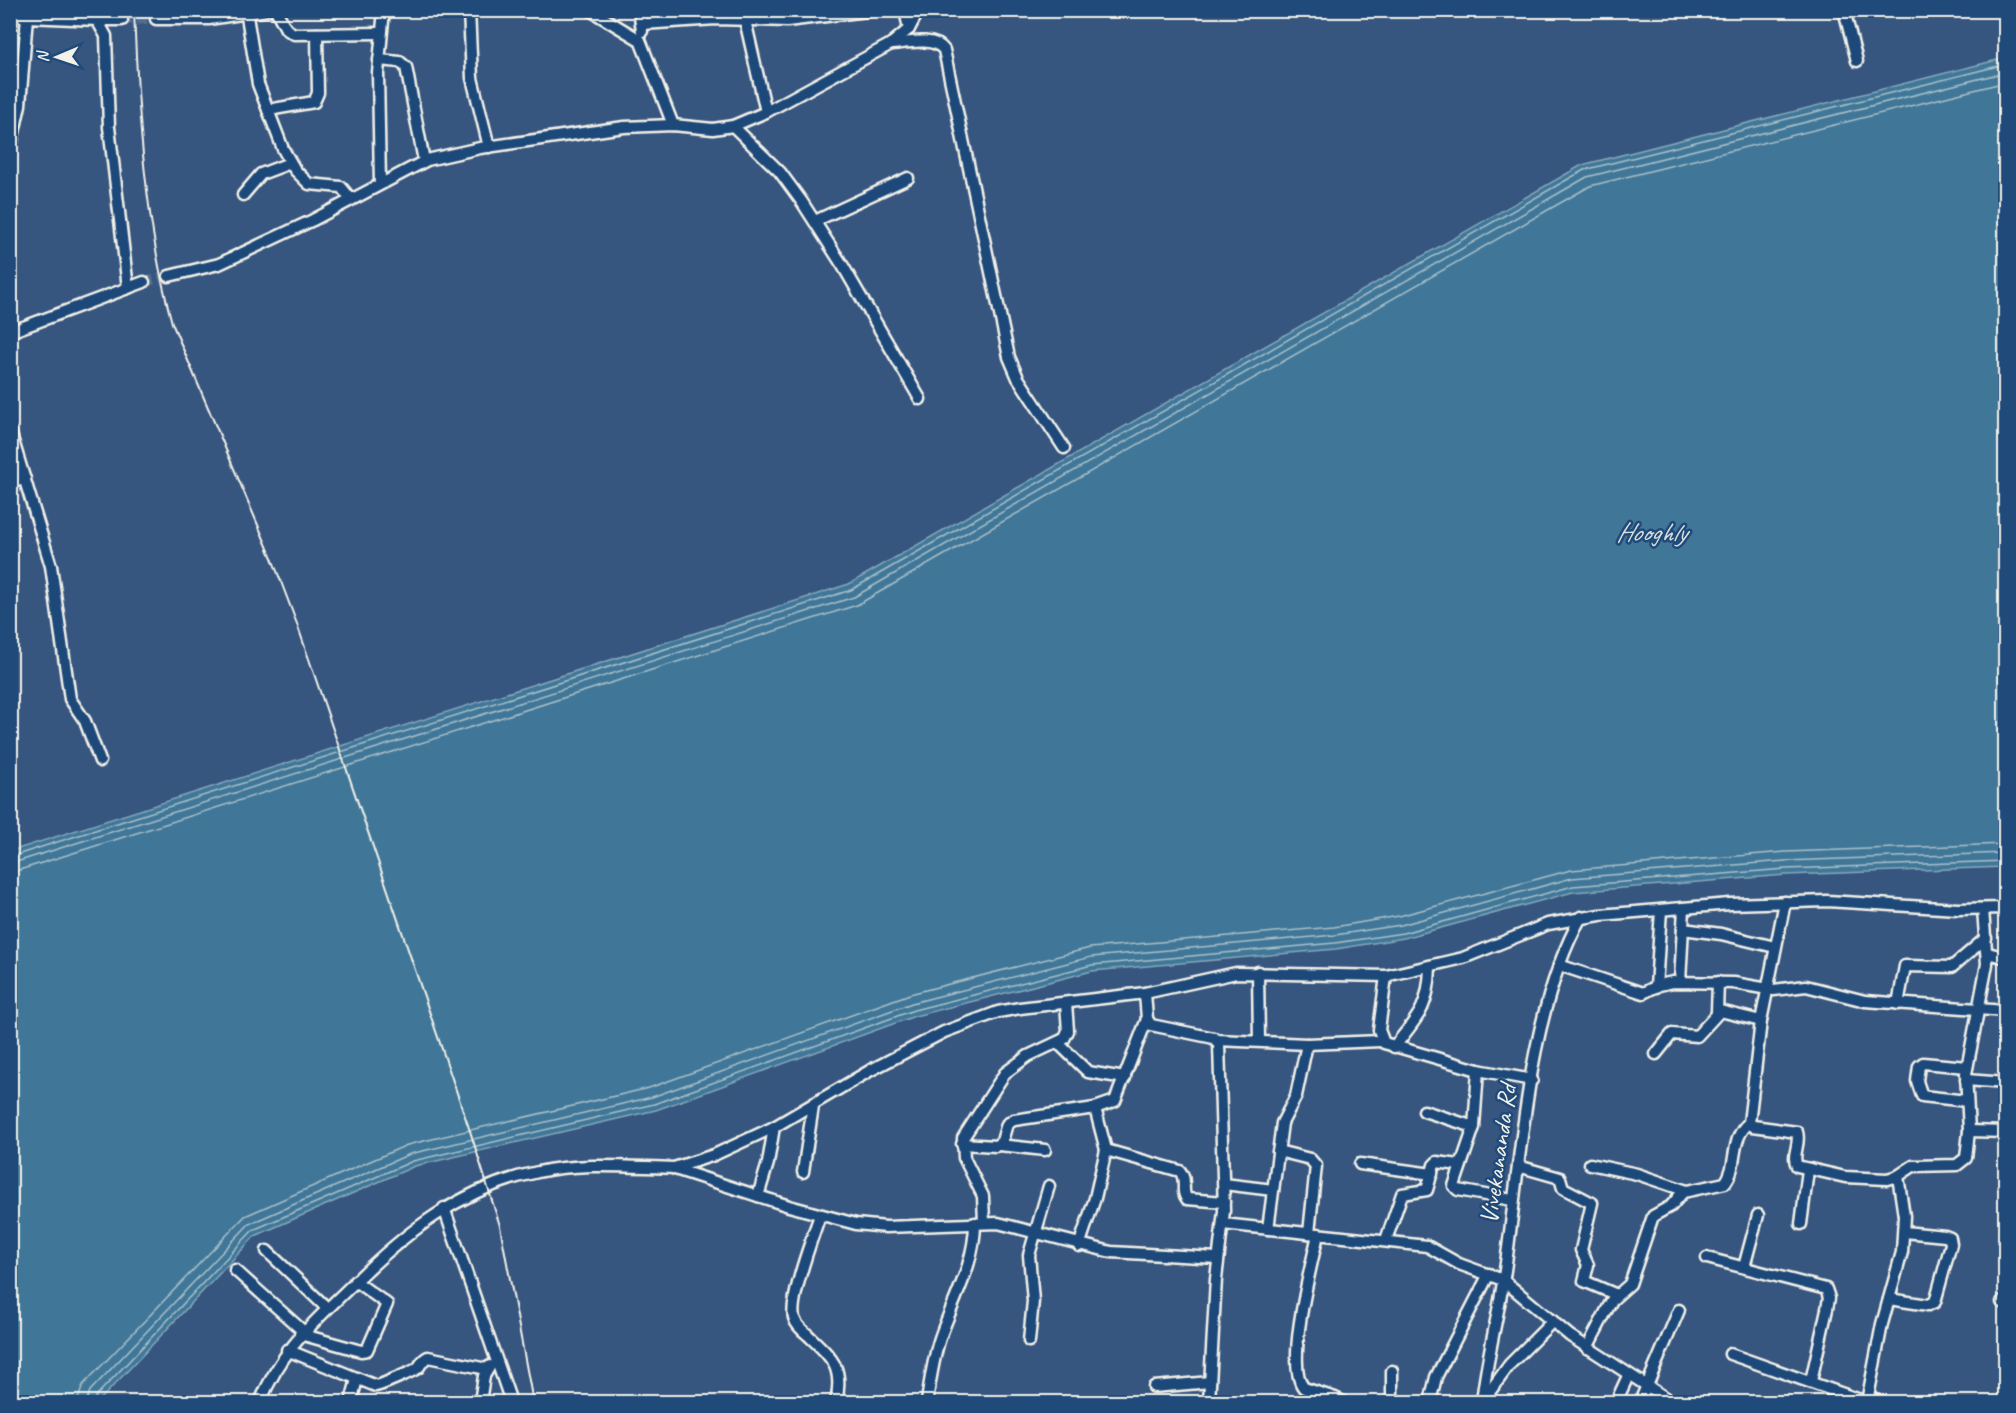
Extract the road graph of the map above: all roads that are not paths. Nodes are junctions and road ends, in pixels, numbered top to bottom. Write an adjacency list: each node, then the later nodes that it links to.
1 (267, 10): 11 (street)
2 (276, 10): 22 (street)
3 (384, 10): 21 (street)
4 (469, 10): 31 (street)
5 (590, 10): 23 (street)
6 (639, 10): 19 (street)
7 (875, 10): 14 (street)
8 (905, 10): 20 (street)
9 (919, 10): 20 (street)
10 (1844, 10): 26 (street)
11 (246, 13): 15 (street); 27 (street)
12 (10, 14): 13 (street)
13 (28, 14): 18 (street); 32 (street)
14 (808, 14): 17 (street)
15 (156, 19)
16 (122, 20): 18 (street)
17 (746, 20): 19 (street); 28 (street)
18 (97, 21): 42 (street)
19 (643, 24): 23 (street)
20 (909, 29): 24 (street)
21 (381, 33): 22 (street); 25 (street)
22 (317, 34): 27 (street)
23 (640, 40): 29 (street)
24 (891, 44): 28 (street); 46 (street)
25 (379, 60): 33 (street); 36 (street)
26 (1857, 61)
27 (268, 110): 34 (street)
28 (765, 112): 30 (street)
29 (673, 125): 30 (street); 31 (street)
30 (733, 126): 39 (street)
31 (489, 147): 33 (street)
32 (10, 151)
33 (424, 161): 36 (street)
34 (290, 163): 37 (street); 38 (street)
35 (908, 178): 39 (street)
36 (380, 184): 38 (street)
37 (243, 195)
38 (351, 199): 40 (street)
39 (815, 221): 44 (street)
40 (169, 276)
41 (144, 282): 42 (street)
42 (128, 288): 43 (street)
43 (10, 332)
44 (920, 399)
45 (11, 433): 47 (street)
46 (1064, 448)
47 (14, 455): 48 (street)
48 (26, 479): 49 (street); 50 (street)
49 (10, 482)
50 (100, 761)
51 (1785, 902): 52 (street); 53 (street); 59 (street)
52 (1684, 908): 55 (street); 57 (street)
53 (1983, 909): 54 (street); 58 (street)
54 (2006, 909)
55 (1661, 910): 56 (street); 68 (street)
56 (1581, 917): 62 (street, Vivekananda Rd); 63 (street)
57 (1683, 929): 59 (street); 66 (street)
58 (1986, 939): 60 (street); 72 (street)
59 (1775, 947): 69 (street)
60 (1988, 953): 61 (street); 73 (street)
61 (2006, 958)
62 (1559, 965): 68 (street); 88 (street, Vivekananda Rd)
63 (1430, 967): 65 (street); 83 (street)
64 (1258, 972): 65 (street); 70 (street); 79 (street)
65 (1386, 976): 80 (street)
66 (1680, 982): 67 (street); 68 (street)
67 (1718, 982): 69 (street); 75 (street)
68 (1656, 987)
69 (1766, 988): 72 (street); 77 (street)
70 (1145, 993): 71 (street); 76 (street)
71 (1066, 1003): 81 (street); 92 (street)
72 (1898, 1004): 73 (street)
73 (1980, 1008): 74 (street); 85 (street)
74 (2006, 1011)
75 (1717, 1012): 77 (street); 84 (street)
76 (1147, 1019): 78 (street); 87 (street)
77 (1761, 1021): 95 (street)
78 (1217, 1040): 79 (street); 114 (street)
79 (1259, 1041): 82 (street)
80 (1381, 1041): 82 (street); 83 (street)
81 (1058, 1043): 87 (street); 100 (street)
82 (1307, 1044): 104 (street)
83 (1394, 1047): 86 (street)
84 (1656, 1053)
85 (1967, 1066): 89 (street); 91 (street)
86 (1478, 1070): 88 (street); 97 (street)
87 (1125, 1078): 93 (street)
88 (1532, 1080): 108 (street, Vivekananda Rd)
89 (1966, 1080): 90 (street); 91 (street)
90 (2006, 1083)
91 (1967, 1101): 98 (street)
92 (813, 1106): 96 (street); 111 (street)
93 (1095, 1108): 101 (street); 103 (street)
94 (1424, 1111): 97 (street)
95 (1749, 1123): 110 (street); 117 (street)
96 (774, 1127): 109 (street); 118 (street)
97 (1474, 1127): 107 (street)
98 (1969, 1131): 99 (street); 113 (street)
99 (2006, 1132)
100 (962, 1144): 101 (street); 124 (street)
101 (999, 1145): 102 (street)
102 (1045, 1150)
103 (1106, 1150): 120 (street); 132 (street)
104 (1278, 1151): 116 (street); 130 (street)
105 (1360, 1164): 112 (street)
106 (1590, 1164): 117 (street)
107 (1459, 1166): 112 (street); 119 (street)
108 (1518, 1166): 119 (street, Vivekananda Rd); 141 (street)
109 (674, 1168): 118 (street); 121 (street)
110 (1808, 1170): 113 (street); 126 (street)
111 (802, 1172)
112 (1432, 1174): 131 (street)
113 (1898, 1176): 128 (street)
114 (1224, 1184): 116 (street); 120 (street)
115 (1048, 1186): 129 (street)
116 (1273, 1190): 127 (street)
117 (1687, 1191): 141 (street)
118 (758, 1196): 122 (street)
119 (1512, 1200): 139 (street, Vivekananda Rd)
120 (1224, 1202): 125 (street)
121 (444, 1208): 140 (street); 151 (street)
122 (820, 1215): 124 (street); 166 (street)
123 (1758, 1215): 136 (street)
124 (979, 1223): 129 (street); 167 (street)
125 (1223, 1224): 127 (street); 134 (street)
126 (1801, 1224)
127 (1268, 1229): 130 (street)
128 (1905, 1232): 142 (street); 142 (street)
129 (1034, 1234): 132 (street); 147 (street)
130 (1313, 1234): 131 (street); 160 (street)
131 (1386, 1240): 138 (street)
132 (1079, 1246): 134 (street)
133 (267, 1251): 143 (street)
134 (1217, 1258): 157 (street)
135 (1707, 1258): 136 (street)
136 (1744, 1267): 156 (street)
137 (235, 1270): 146 (street)
138 (1489, 1274): 139 (street); 171 (street)
139 (1503, 1280): 145 (street); 172 (street, Vivekananda Rd)
140 (355, 1281): 143 (street); 146 (street)
141 (1617, 1295): 148 (street)
142 (1889, 1299): 161 (street)
143 (327, 1308): 146 (street)
144 (1679, 1310): 159 (street)
145 (1552, 1321): 148 (street); 172 (street)
146 (302, 1332): 149 (street)
147 (1029, 1341)
148 (1587, 1348): 154 (street)
149 (287, 1350): 155 (street); 162 (street)
150 (1730, 1354): 156 (street)
151 (498, 1361): 152 (street); 165 (street)
152 (487, 1369): 155 (street); 164 (street)
153 (1392, 1371): 170 (street)
154 (1628, 1376): 159 (street); 173 (street)
155 (357, 1379): 163 (street)
156 (1811, 1381): 161 (street)
157 (1210, 1382): 158 (street); 168 (street)
158 (1154, 1387)
159 (1648, 1388): 174 (street); 175 (street)
160 (1325, 1399): 169 (street)
161 (1867, 1401): 176 (street)
162 (260, 1402)
163 (351, 1402)
164 (480, 1402)
165 (511, 1402)
166 (836, 1402)
167 (927, 1402)
168 (1209, 1402)
169 (1342, 1402)
170 (1392, 1402)
171 (1430, 1402)
172 (1482, 1402)
173 (1616, 1402)
174 (1640, 1402)
175 (1672, 1402)
176 (1882, 1402)

